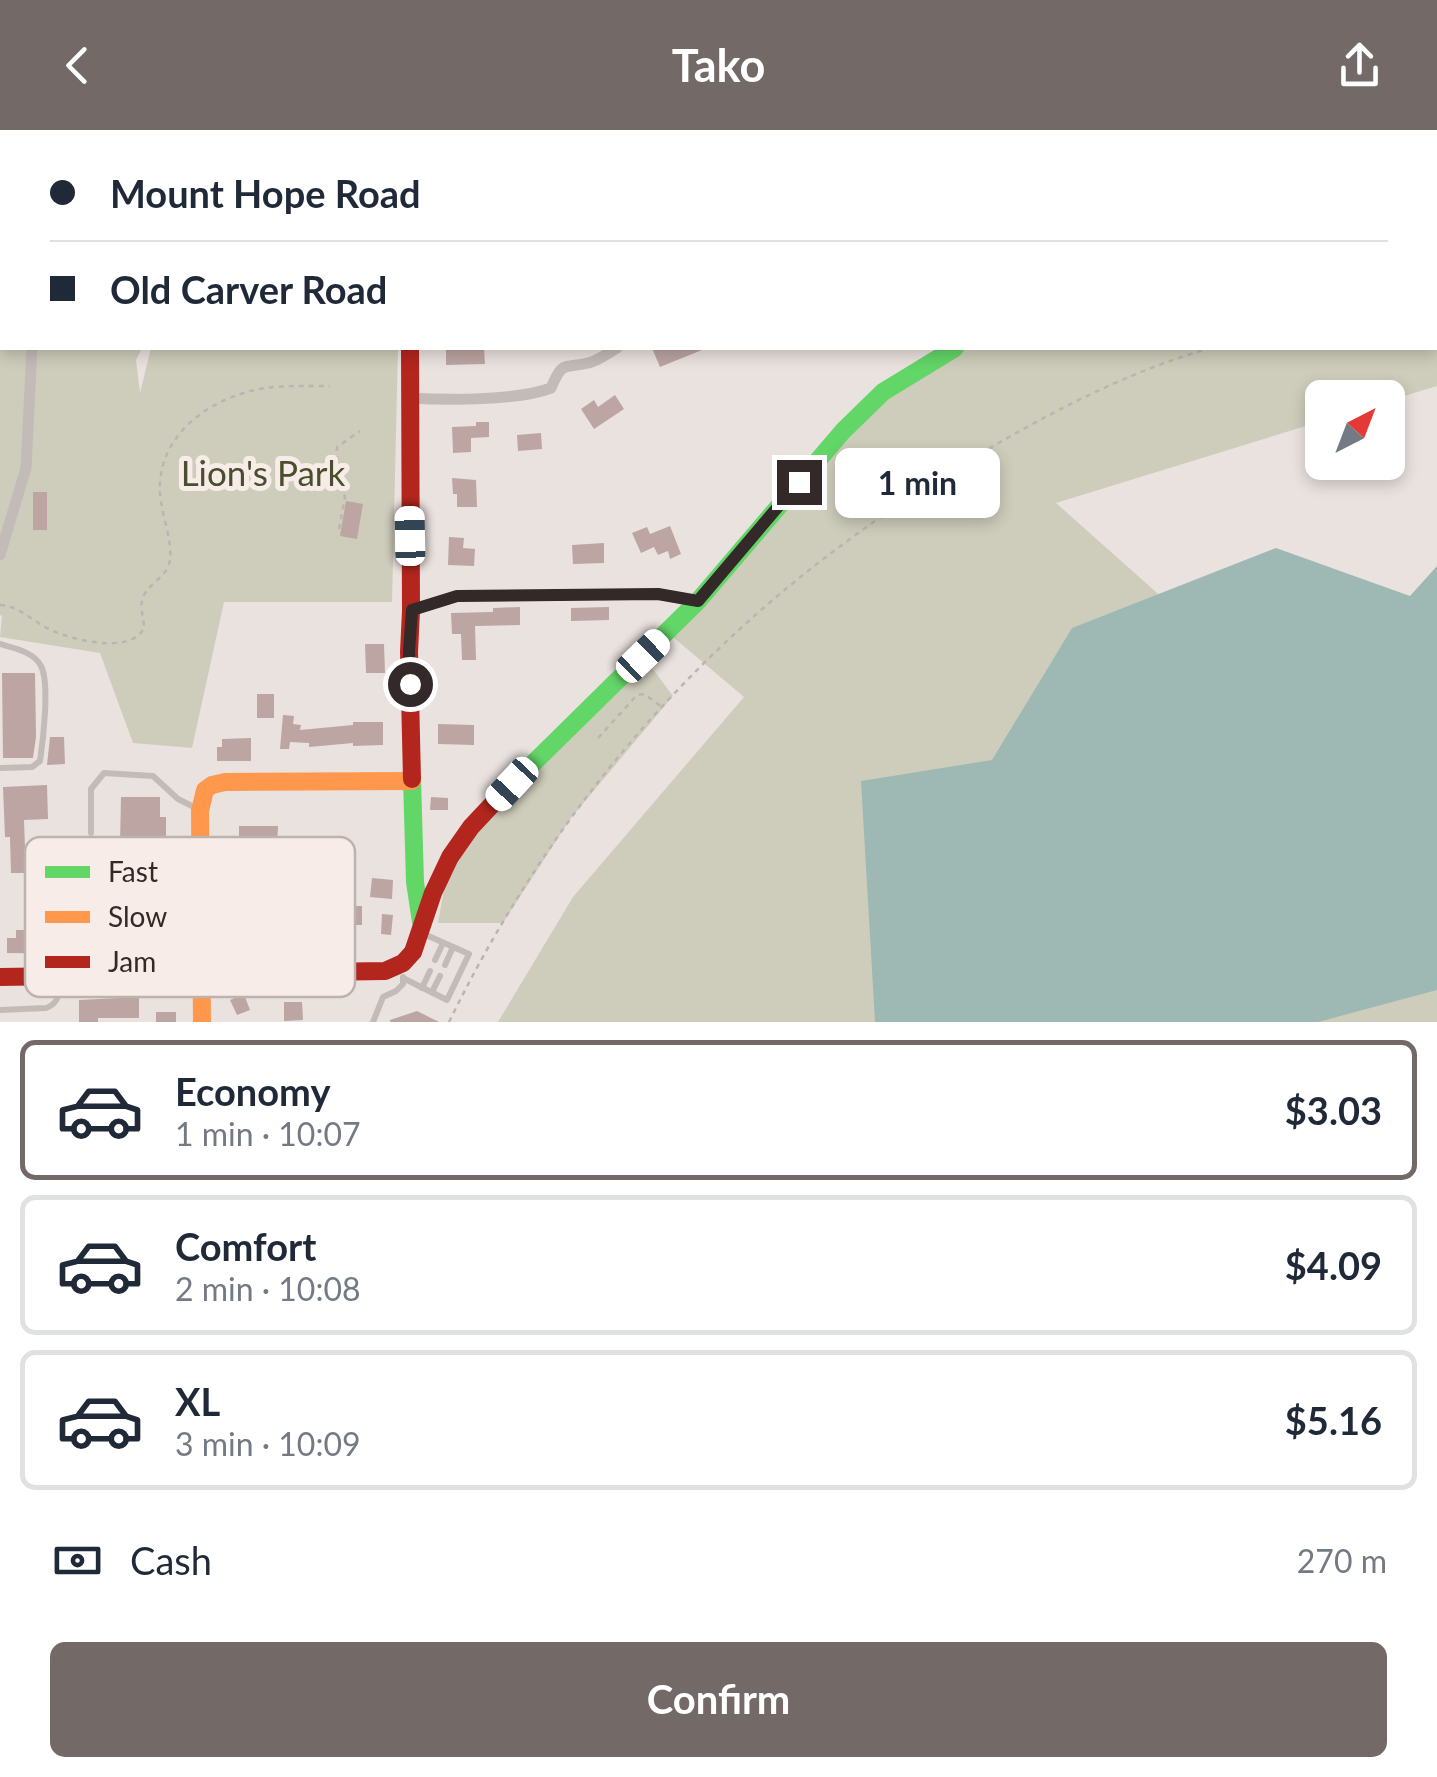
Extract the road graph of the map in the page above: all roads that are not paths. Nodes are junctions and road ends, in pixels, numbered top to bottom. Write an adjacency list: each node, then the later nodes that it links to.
1 (32, 350): 6 (street)
2 (410, 350): 5 (street)
3 (613, 350): 5 (street)
4 (952, 350): 7 (street)
5 (409, 398): 8 (street)
6 (0, 555)
7 (698, 601): 8 (street); 15 (street)
8 (412, 610): 11 (street)
9 (0, 644): 10 (lane)
10 (0, 768)
11 (412, 781): 12 (street); 15 (street)
12 (200, 811): 13 (lane); 14 (street)
13 (91, 833)
14 (201, 837)
15 (421, 930): 16 (lane); 21 (street)
16 (443, 942): 17 (lane); 18 (lane)
17 (454, 947): 19 (lane); 25 (lane)
18 (435, 960)
19 (445, 965)
20 (355, 971): 21 (street)
21 (403, 971): 24 (lane); 30 (lane)
22 (430, 972): 24 (lane)
23 (440, 976): 25 (lane)
24 (422, 988): 25 (lane)
25 (432, 992)
26 (58, 997): 28 (lane)
27 (203, 997): 29 (street)
28 (0, 1010)
29 (202, 1022)
30 (373, 1022)

